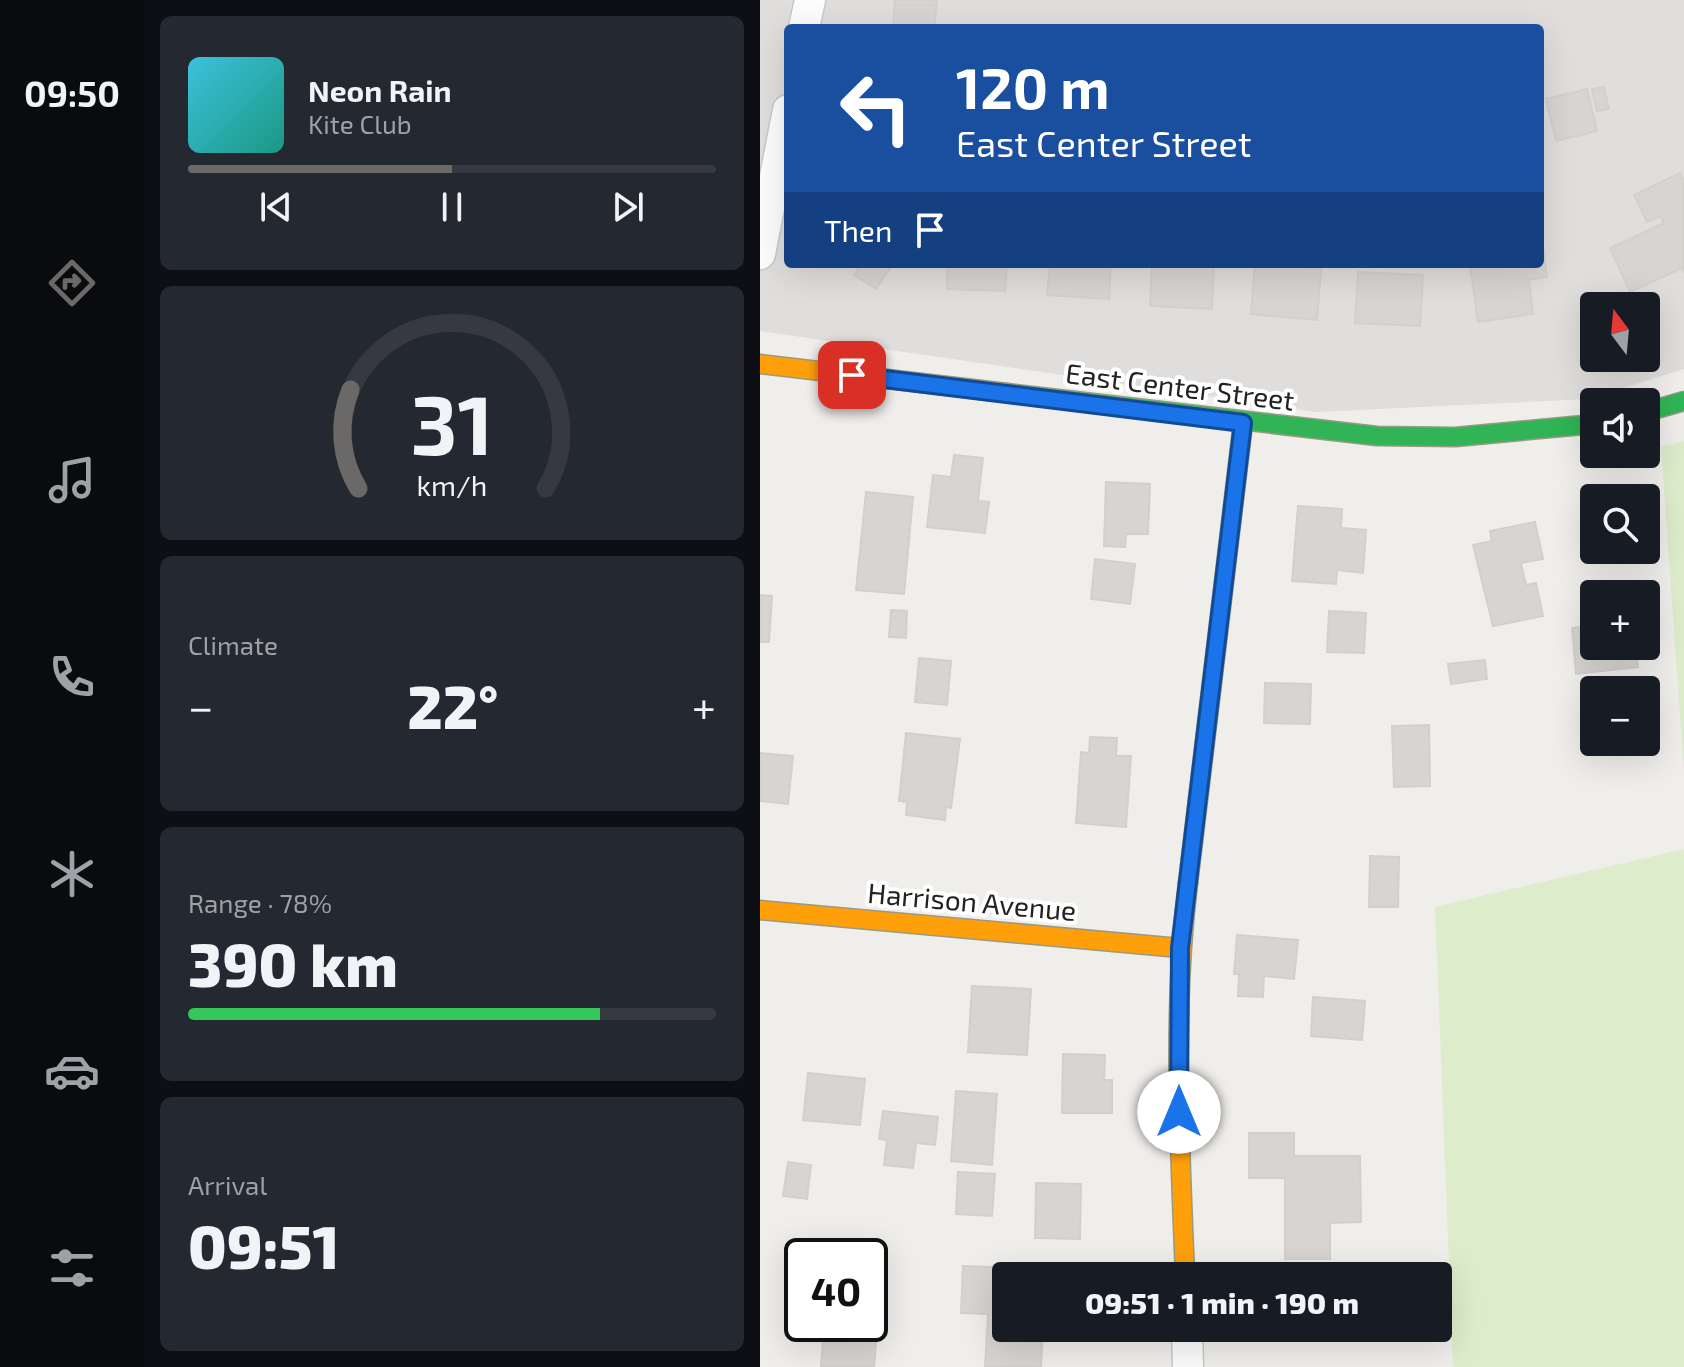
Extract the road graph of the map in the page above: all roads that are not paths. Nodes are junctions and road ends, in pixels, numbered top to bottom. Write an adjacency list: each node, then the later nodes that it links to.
1 (810, 0): 2 (street)
2 (805, 24)
3 (784, 131): 4 (street)
4 (760, 254)
5 (760, 364): 8 (street, East Center Street)
6 (1684, 401): 7 (street)
7 (1660, 408)
8 (1243, 423): 9 (street, East Center Street); 11 (street)
9 (1580, 425)
10 (760, 910): 11 (street, Harrison Avenue)
11 (1180, 948): 12 (street)
12 (1184, 1262)
13 (1187, 1342): 14 (street)
14 (1188, 1367)

